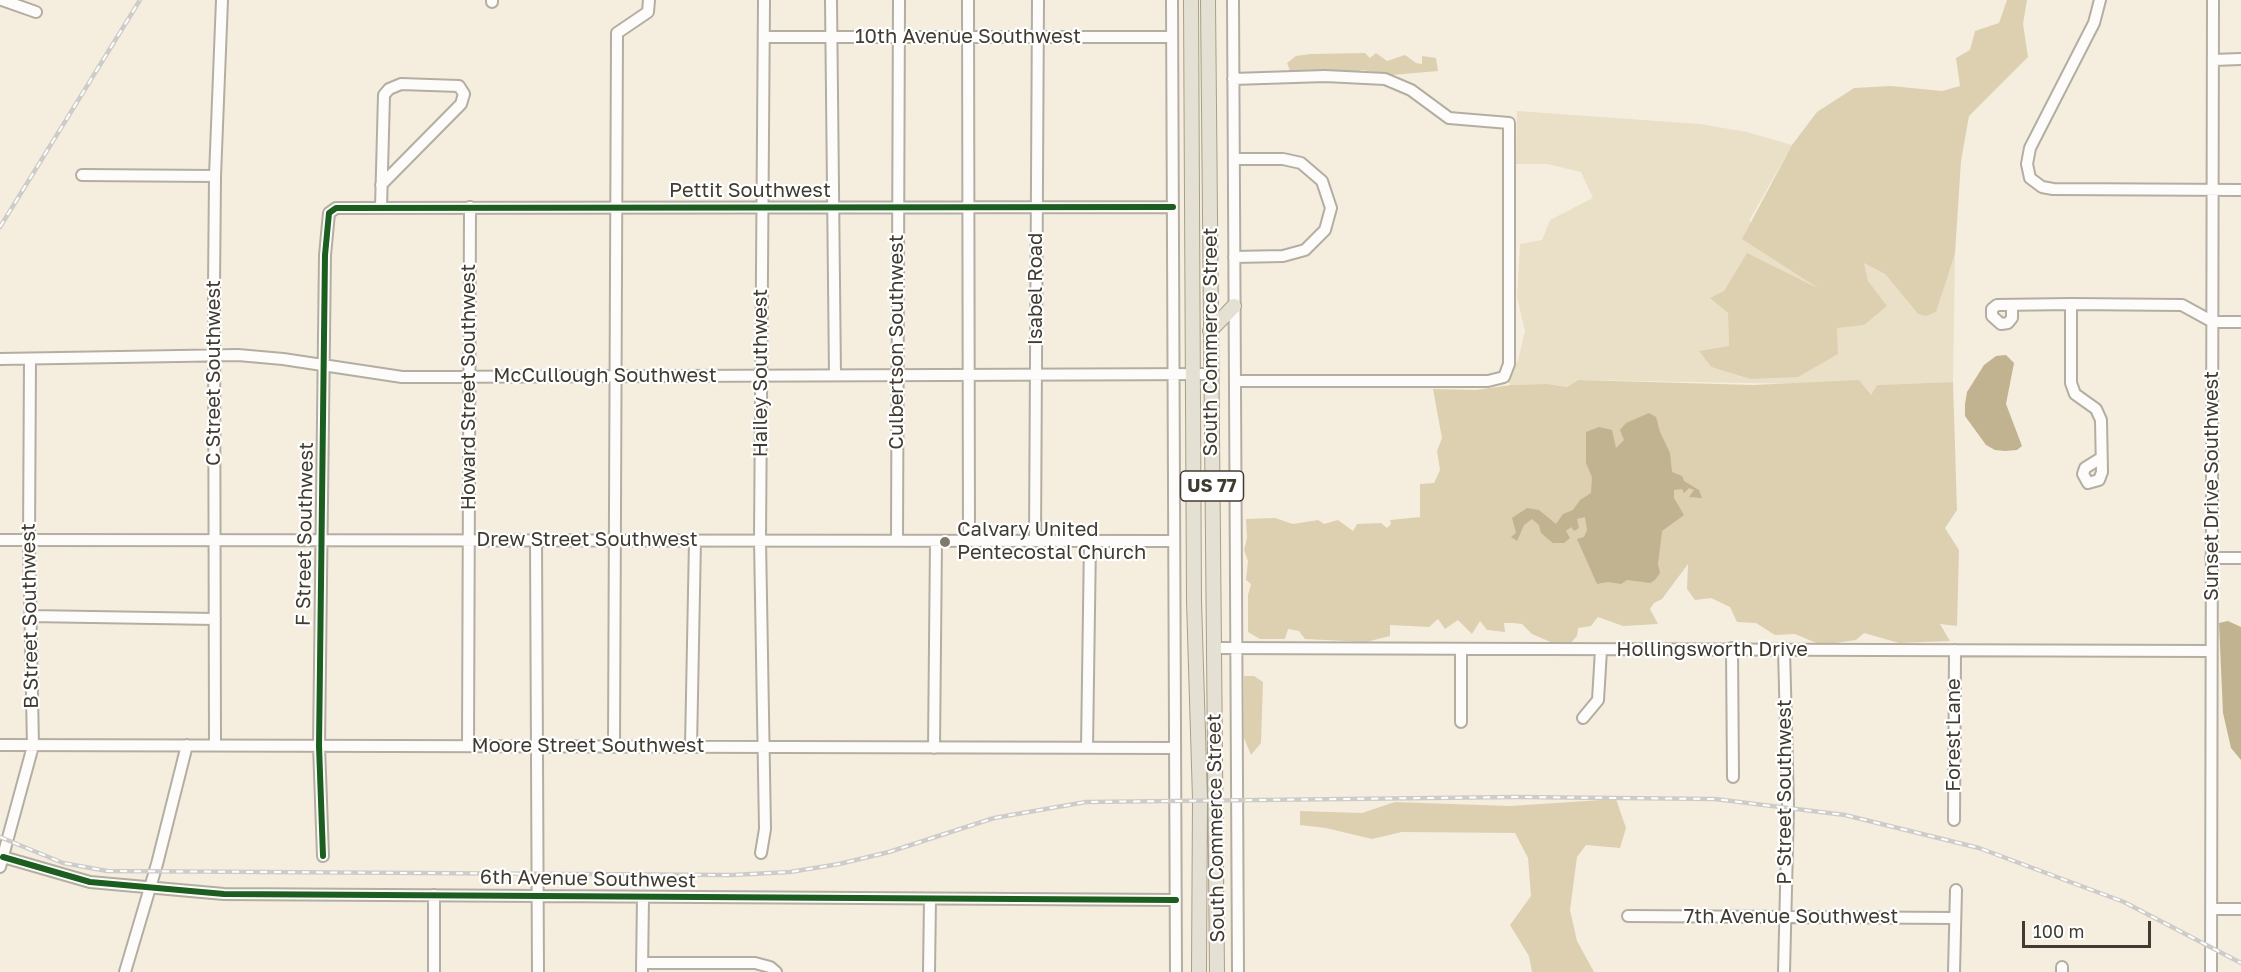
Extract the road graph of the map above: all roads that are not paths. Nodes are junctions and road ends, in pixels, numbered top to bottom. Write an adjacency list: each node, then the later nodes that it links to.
1 (2, 0): 15 (street)
2 (222, 0): 27 (street, C Street Southwest)
3 (649, 0): 32 (street)
4 (764, 0): 16 (street, Hailey Southwest)
5 (831, 0): 17 (street)
6 (898, 0): 18 (street, Culbertson Southwest)
7 (968, 0): 19 (street)
8 (1038, 0): 20 (street, Isabel Road)
9 (1172, 0): 21 (street)
10 (1191, 0): 53 (main road, South Commerce Street / US 77)
11 (1208, 0): 47 (main road, South Commerce Street / US 77)
12 (1233, 0): 24 (street)
13 (2100, 0): 29 (street)
14 (2213, 0): 23 (street, Sunset Drive Southwest)
15 (36, 12)
16 (764, 37): 17 (street, 10th Avenue Southwest); 35 (street, Hailey Southwest)
17 (831, 37): 18 (street, 10th Avenue Southwest); 36 (street)
18 (898, 37): 19 (street, 10th Avenue Southwest); 37 (street, Culbertson Southwest)
19 (968, 37): 20 (street, 10th Avenue Southwest); 38 (street)
20 (1038, 37): 21 (street, 10th Avenue Southwest); 39 (street, Isabel Road)
21 (1172, 37): 33 (street)
22 (2241, 59): 23 (street)
23 (2212, 60): 29 (street, Sunset Drive Southwest)
24 (1233, 79): 25 (street); 62 (street)
25 (1234, 159): 41 (street); 41 (street)
26 (82, 175): 27 (street)
27 (215, 176): 48 (street, C Street Southwest)
28 (381, 185): 28 (street); 34 (street)
29 (2213, 190): 30 (street); 46 (street, Sunset Drive Southwest)
30 (2241, 190)
31 (470, 207): 32 (street, Pettit Southwest); 34 (street, Pettit Southwest); 61 (street, Howard Street Southwest)
32 (617, 207): 35 (street, Pettit Southwest); 59 (street)
33 (1173, 207): 39 (street, Pettit Southwest); 52 (street)
34 (381, 208): 40 (street, Pettit Southwest)
35 (762, 208): 36 (street, Pettit Southwest); 60 (street, Hailey Southwest)
36 (832, 208): 37 (street, Pettit Southwest); 55 (street)
37 (898, 208): 38 (street, Pettit Southwest); 56 (street, Culbertson Southwest)
38 (968, 208): 39 (street, Pettit Southwest); 57 (street)
39 (1036, 208): 58 (street, Isabel Road)
40 (329, 213): 51 (street, F Street Southwest)
41 (1234, 257): 44 (street)
42 (2071, 304): 43 (street); 46 (street); 63 (street)
43 (2012, 305)
44 (1234, 306): 47 (main road); 62 (street)
45 (2241, 321): 46 (street)
46 (2213, 322): 79 (street, Sunset Drive Southwest)
47 (1210, 331): 54 (main road, South Commerce Street / US 77)
48 (214, 355): 50 (street, McCullough Southwest); 51 (street, McCullough Southwest); 67 (street, C Street Southwest)
49 (0, 359): 50 (street, McCullough Southwest)
50 (30, 360): 66 (street, B Street Southwest)
51 (323, 366): 61 (street, McCullough Southwest); 64 (street, F Street Southwest)
52 (1174, 374): 53 (street, McCullough Southwest); 58 (street, McCullough Southwest); 78 (street)
53 (1193, 374): 54 (street, McCullough Southwest); 81 (main road, South Commerce Street / US 77)
54 (1211, 374): 84 (main road, South Commerce Street / US 77)
55 (835, 375): 56 (street, McCullough Southwest); 60 (street, McCullough Southwest)
56 (897, 375): 57 (street, McCullough Southwest); 73 (street, Culbertson Southwest)
57 (969, 375): 58 (street, McCullough Southwest); 75 (street)
58 (1035, 375): 76 (street, Isabel Road)
59 (614, 376): 60 (street, McCullough Southwest); 61 (street, McCullough Southwest); 70 (street)
60 (761, 376): 72 (street, Hailey Southwest)
61 (468, 377): 68 (street, Howard Street Southwest)
62 (1235, 381): 85 (street)
63 (2102, 458)
64 (321, 539): 67 (street, Drew Street Southwest); 68 (street, Drew Street Southwest); 97 (street, F Street Southwest)
65 (0, 540): 66 (street, Drew Street Southwest)
66 (29, 540): 67 (street, Drew Street Southwest); 82 (street, B Street Southwest)
67 (215, 540): 83 (street, C Street Southwest)
68 (468, 540): 69 (street, Drew Street Southwest); 98 (street, Howard Street Southwest)
69 (536, 540): 70 (street, Drew Street Southwest); 101 (street)
70 (614, 540): 71 (street, Drew Street Southwest); 102 (street)
71 (695, 540): 72 (street, Drew Street Southwest); 103 (street)
72 (760, 540): 73 (street, Drew Street Southwest); 99 (street, Hailey Southwest)
73 (897, 541): 74 (street, Drew Street Southwest)
74 (936, 541): 75 (street, Drew Street Southwest); 104 (street)
75 (969, 541): 76 (street, Drew Street Southwest)
76 (1035, 541): 77 (street, Drew Street Southwest)
77 (1090, 541): 78 (street, Drew Street Southwest); 105 (street)
78 (1174, 541): 106 (street)
79 (2211, 558): 80 (street); 91 (street, Sunset Drive Southwest)
80 (2241, 558)
81 (1194, 601): 84 (main road); 131 (main road, South Commerce Street / US 77)
82 (30, 616): 83 (street); 100 (street, B Street Southwest)
83 (215, 619): 96 (street, C Street Southwest)
84 (1213, 648): 85 (street, Hollingsworth Drive); 132 (main road, South Commerce Street / US 77)
85 (1236, 648): 87 (street, Hollingsworth Drive); 133 (street)
86 (1732, 648): 88 (street, Hollingsworth Drive); 89 (street, Hollingsworth Drive); 107 (street)
87 (1461, 649): 89 (street, Hollingsworth Drive); 93 (street)
88 (1784, 649): 90 (street, Hollingsworth Drive); 122 (street, P Street Southwest)
89 (1601, 650): 92 (street)
90 (1955, 650): 91 (street, Hollingsworth Drive); 108 (street, Forest Lane)
91 (2211, 651): 119 (street, Sunset Drive Southwest)
92 (1583, 718)
93 (1461, 722)
94 (0, 745): 100 (street, Moore Street Southwest)
95 (187, 745): 96 (street, Moore Street Southwest); 100 (street, Moore Street Southwest); 112 (street)
96 (215, 745): 97 (street, Moore Street Southwest)
97 (319, 746): 98 (street, Moore Street Southwest); 110 (street, F Street Southwest)
98 (468, 746): 101 (street, Moore Street Southwest)
99 (765, 746): 103 (street, Moore Street Southwest); 104 (street, Moore Street Southwest); 109 (street, Hailey Southwest)
100 (33, 747): 111 (street, B Street Southwest)
101 (538, 747): 102 (street, Moore Street Southwest); 115 (street)
102 (614, 747): 103 (street, Moore Street Southwest)
103 (691, 747)
104 (934, 748): 105 (street, Moore Street Southwest)
105 (1087, 748): 106 (street, Moore Street Southwest)
106 (1175, 748): 118 (street)
107 (1733, 777)
108 (1954, 820)
109 (761, 853)
110 (323, 856)
111 (2, 862): 112 (street, 6th Avenue Southwest)
112 (149, 888): 114 (street, 6th Avenue Southwest); 125 (street)
113 (1956, 890): 123 (street)
114 (434, 895): 115 (street, 6th Avenue Southwest); 126 (street)
115 (538, 895): 116 (street, 6th Avenue Southwest); 127 (street)
116 (643, 897): 117 (street, 6th Avenue Southwest); 124 (street)
117 (930, 899): 118 (street, 6th Avenue Southwest); 129 (street)
118 (1176, 900): 130 (street)
119 (2211, 909): 120 (street); 136 (street, Sunset Drive Southwest)
120 (2241, 909)
121 (1628, 916): 122 (street, 7th Avenue Southwest)
122 (1784, 917): 123 (street, 7th Avenue Southwest); 134 (street, P Street Southwest)
123 (1955, 918): 135 (street)
124 (642, 967): 128 (street)
125 (125, 972)
126 (434, 972)
127 (537, 972)
128 (776, 972)
129 (929, 972)
130 (1176, 972)
131 (1199, 972)
132 (1217, 972)
133 (1238, 972)
134 (1784, 972)
135 (1954, 972)
136 (2211, 972)

